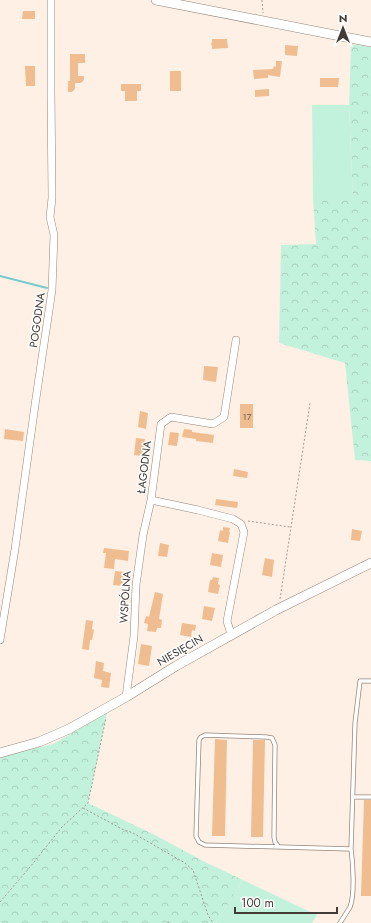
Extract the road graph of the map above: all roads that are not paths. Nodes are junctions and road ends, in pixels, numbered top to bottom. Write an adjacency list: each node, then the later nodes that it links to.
1 (51, 0): 8 (street, POGODNA)
2 (156, 0): 3 (street)
3 (371, 42)
4 (236, 340): 5 (street, ŁAGODNA)
5 (151, 500): 7 (street, ŁAGODNA); 10 (street, WSPÓLNA)
6 (371, 563): 7 (street, NIESIĘCIN)
7 (231, 634): 10 (street, NIESIĘCIN)
8 (0, 640)
9 (371, 681): 12 (lane)
10 (126, 697): 11 (street, NIESIĘCIN)
11 (0, 753)
12 (353, 797): 13 (lane); 15 (lane)
13 (371, 797)
14 (279, 847): 14 (lane); 15 (lane)
15 (351, 849): 16 (lane)
16 (340, 923)

